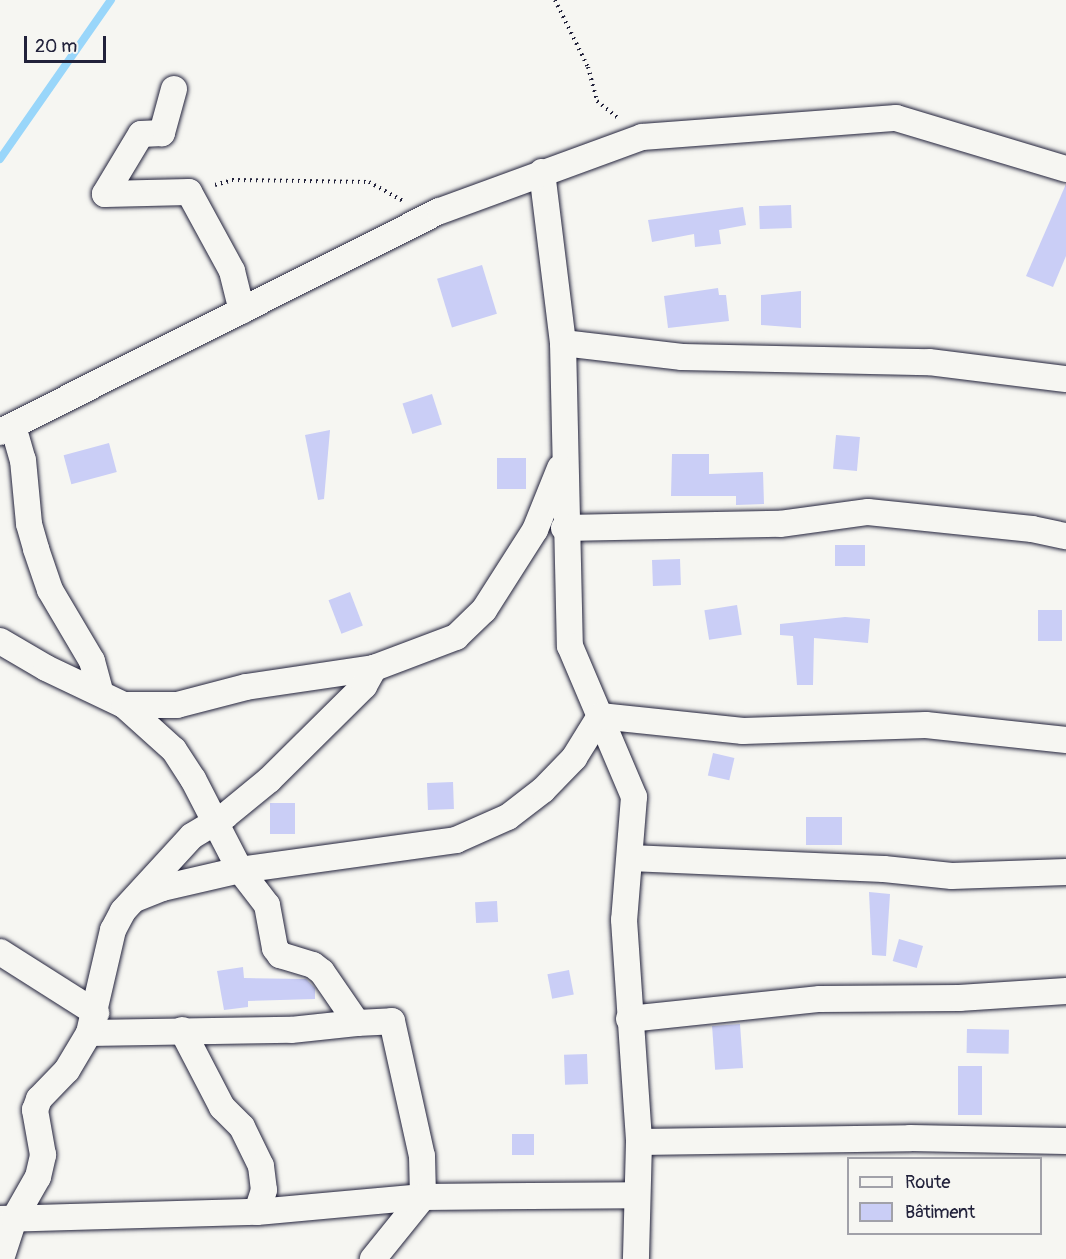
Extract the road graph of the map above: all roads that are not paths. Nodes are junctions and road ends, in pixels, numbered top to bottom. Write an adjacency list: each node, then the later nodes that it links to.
1 (174, 89): 4 (street)
2 (1066, 169): 3 (street)
3 (542, 172): 4 (street); 5 (street)
4 (242, 311): 7 (street)
5 (563, 343): 6 (street); 8 (street)
6 (1066, 380)
7 (6, 429): 13 (street)
8 (564, 460): 9 (street); 12 (street)
9 (564, 528): 10 (street); 15 (street)
10 (1066, 536)
11 (0, 641): 13 (street)
12 (374, 668): 14 (street); 17 (street)
13 (100, 691): 14 (street)
14 (124, 705): 17 (street)
15 (600, 716): 16 (street); 18 (street); 19 (street)
16 (1066, 741)
17 (215, 822): 19 (street); 21 (street)
18 (630, 858): 20 (street); 24 (street)
19 (240, 870): 21 (street); 26 (street)
20 (1066, 872)
21 (135, 898): 25 (street)
22 (0, 952): 25 (street)
23 (1066, 991): 24 (street)
24 (629, 1019): 29 (street)
25 (93, 1023): 27 (street); 33 (street)
26 (357, 1023): 27 (street); 31 (street)
27 (182, 1030): 32 (street)
28 (1066, 1141): 29 (street)
29 (639, 1142): 30 (street)
30 (637, 1195): 31 (street); 36 (street)
31 (423, 1197): 32 (street); 35 (street)
32 (258, 1212): 33 (street)
33 (7, 1219): 34 (street)
34 (1, 1259)
35 (373, 1259)
36 (636, 1259)

